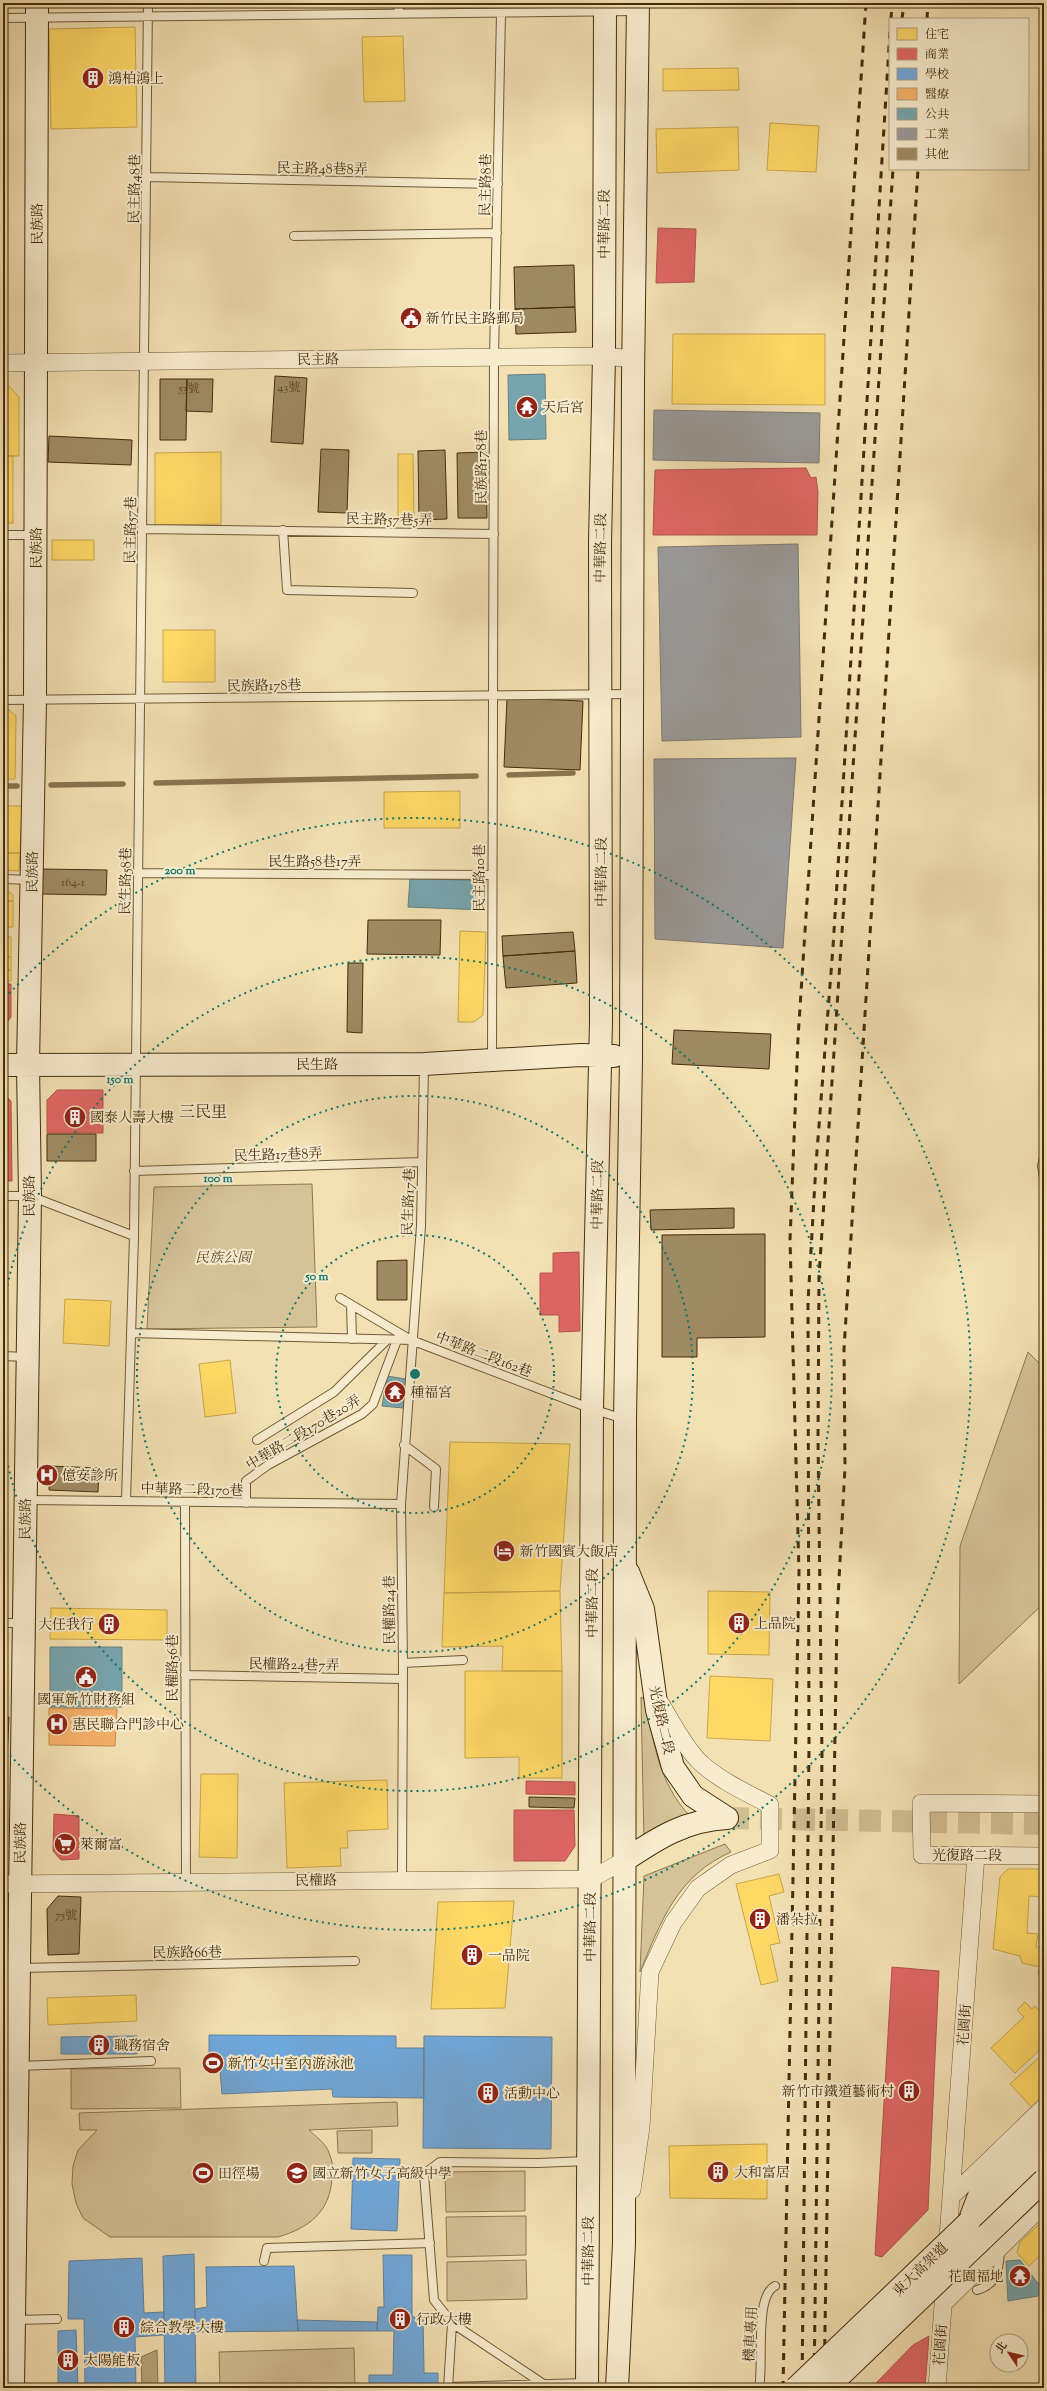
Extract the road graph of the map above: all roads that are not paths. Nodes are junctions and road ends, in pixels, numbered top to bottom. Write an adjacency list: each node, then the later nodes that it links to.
1 (148, 3): 8 (lane, 民主路48巷)
2 (398, 3): 6 (lane)
3 (605, 7): 4 (lane); 7 (lane); 14 (street, 中華路二段)
4 (638, 7): 16 (street)
5 (37, 10): 8 (lane); 9 (lane); 18 (street, 民族路)
6 (398, 13): 7 (lane); 8 (lane)
7 (501, 13): 11 (lane, 民主路8巷)
8 (148, 16): 10 (lane, 民主路48巷)
9 (3, 18)
10 (147, 178): 11 (lane, 民主路48巷8弄); 17 (lane, 民主路48巷)
11 (498, 184): 12 (lane, 民主路8巷)
12 (497, 233): 13 (lane); 15 (lane, 民主路8巷)
13 (294, 236)
14 (604, 356): 15 (street, 民主路); 16 (street, 民主路); 27 (street, 中華路二段)
15 (494, 358): 17 (street, 民主路); 22 (lane, 民族路178巷)
16 (633, 359): 26 (street)
17 (145, 361): 18 (street, 民主路); 20 (lane, 民主路57巷)
18 (37, 362): 19 (street, 民主路); 24 (street, 民族路)
19 (3, 363)
20 (143, 528): 21 (lane, 民主路57巷5弄); 29 (lane, 民主路57巷)
21 (283, 530): 22 (lane, 民主路57巷5弄); 25 (lane)
22 (494, 534): 28 (lane, 民族路178巷)
23 (3, 535): 24 (lane)
24 (36, 535): 31 (street, 民族路)
25 (412, 593)
26 (631, 694): 27 (lane, 民族路178巷); 37 (street)
27 (599, 695): 28 (lane, 民族路178巷); 36 (street, 中華路二段)
28 (493, 696): 29 (lane, 民族路178巷); 33 (lane, 民主路10巷)
29 (141, 699): 31 (lane, 民族路178巷); 32 (lane, 民生路58巷)
30 (3, 700): 31 (lane, 民族路178巷)
31 (35, 700): 35 (street, 民族路)
32 (138, 873): 33 (lane, 民生路58巷17弄); 41 (lane, 民生路58巷)
33 (492, 875): 38 (lane, 民主路10巷)
34 (3, 879): 35 (lane)
35 (32, 880): 40 (street, 民族路)
36 (600, 1055): 37 (street, 民生路); 38 (street, 民生路); 59 (street, 中華路二段)
37 (631, 1058): 60 (street)
38 (492, 1060): 42 (street, 民生路)
39 (3, 1064): 40 (street, 民生路)
40 (28, 1064): 41 (street, 民生路); 48 (street, 民族路)
41 (135, 1064): 42 (street, 民生路); 45 (lane, 民生路58巷)
42 (424, 1064): 44 (lane, 民生路17巷)
43 (1044, 1157): 46 (lane)
44 (422, 1162): 45 (lane, 民生路17巷8弄); 56 (lane, 民生路17巷)
45 (134, 1171): 49 (lane, 中華路二段170巷)
46 (1044, 1178)
47 (3, 1196): 48 (lane)
48 (30, 1196): 49 (lane); 58 (street, 民族路)
49 (134, 1236): 52 (lane, 中華路二段170巷)
50 (340, 1298): 51 (lane, 中華路二段162巷)
51 (351, 1305): 53 (lane); 56 (lane, 中華路二段162巷)
52 (131, 1333): 53 (lane); 64 (lane, 中華路二段170巷)
53 (352, 1339): 54 (lane)
54 (387, 1340): 55 (lane); 61 (lane, 中華路二段170巷20弄)
55 (397, 1340): 56 (lane); 66 (lane, 中華路二段170巷20弄)
56 (411, 1340): 59 (lane, 中華路二段162巷); 62 (lane, 民權路24巷)
57 (3, 1356): 58 (lane)
58 (27, 1356): 63 (street, 民族路)
59 (592, 1409): 60 (lane, 中華路二段162巷); 81 (street, 中華路二段)
60 (625, 1419): 69 (street)
61 (257, 1440)
62 (404, 1445): 67 (lane, 民權路24巷); 68 (lane)
63 (25, 1500): 64 (lane); 70 (street, 民族路)
64 (126, 1501): 65 (lane, 中華路二段170巷)
65 (185, 1502): 66 (lane, 中華路二段170巷); 73 (lane, 民權路56巷)
66 (246, 1502): 67 (lane, 中華路二段170巷)
67 (401, 1504): 72 (lane, 民權路24巷)
68 (434, 1507)
69 (624, 1562): 75 (street, 光復路二段); 79 (street)
70 (13, 1623): 83 (street, 民族路)
71 (463, 1660): 72 (lane)
72 (403, 1663): 74 (lane, 民權路24巷)
73 (185, 1675): 74 (lane, 民權路24巷7弄); 82 (lane, 民權路56巷)
74 (403, 1679): 80 (lane, 民權路24巷)
75 (654, 1692): 79 (street, 光復路二段); 98 (street)
76 (1044, 1804): 77 (street, 光復路二段)
77 (976, 1855): 78 (street, 光復路二段); 94 (street, 花園街)
78 (1044, 1856)
79 (625, 1860): 81 (street, 民權路); 98 (street)
80 (402, 1879): 81 (street, 民權路); 82 (street, 民權路)
81 (590, 1879): 91 (street, 中華路二段)
82 (186, 1881): 83 (street, 民權路)
83 (11, 1884): 85 (street, 民族路)
84 (355, 1961): 85 (lane, 民族路66巷)
85 (20, 1968): 87 (street, 民族路)
86 (151, 2061): 87 (lane)
87 (18, 2066): 92 (street, 民族路)
88 (1044, 2107): 94 (street)
89 (1044, 2126): 96 (street)
90 (1044, 2150): 96 (street, 東大高架道)
91 (588, 2160): 97 (lane); 108 (street, 中華路二段)
92 (10, 2168): 105 (street, 民族路)
93 (1044, 2180): 114 (street, 東大高架道, bridge)
94 (952, 2196): 103 (street, 花園街)
95 (1044, 2204): 99 (street)
96 (969, 2222): 113 (street, 東大高架道, bridge)
97 (430, 2243): 100 (lane); 106 (lane)
98 (624, 2243): 111 (street)
99 (1000, 2247): 102 (lane); 103 (street)
100 (264, 2260)
101 (775, 2286): 112 (lane, 機車專用)
102 (977, 2290)
103 (944, 2303): 115 (street, 花園街)
104 (57, 2319): 105 (lane)
105 (14, 2320): 109 (street, 民族路)
106 (452, 2323): 107 (lane); 110 (lane)
107 (544, 2386): 108 (lane); 110 (lane)
108 (587, 2386)
109 (13, 2388)
110 (448, 2388)
111 (617, 2388)
112 (759, 2388)
113 (796, 2388)
114 (827, 2388)
115 (937, 2388)

